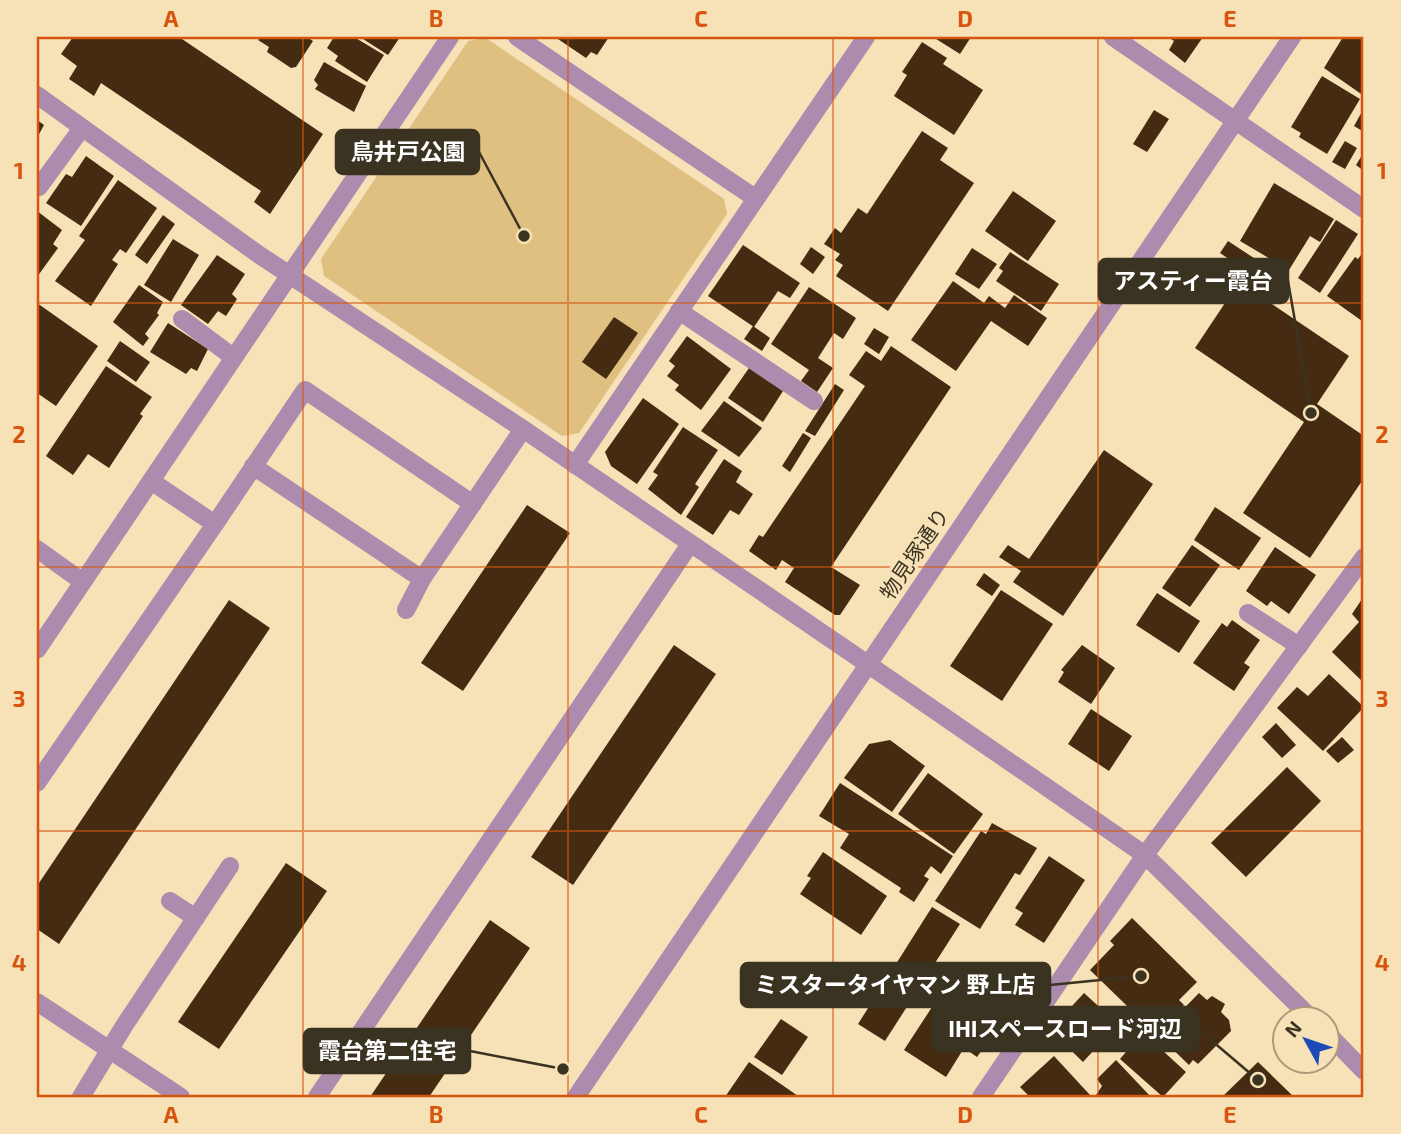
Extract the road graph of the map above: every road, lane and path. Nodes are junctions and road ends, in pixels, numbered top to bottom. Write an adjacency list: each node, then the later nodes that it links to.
1 (450, 37): 12 (street)
2 (517, 37): 10 (street)
3 (866, 37): 10 (street)
4 (1113, 37): 7 (street)
5 (1292, 37): 7 (street, 物見塚通り)
6 (37, 95): 8 (street)
7 (1235, 121): 11 (street); 32 (street, 物見塚通り)
8 (82, 128): 9 (street); 12 (street)
9 (39, 187)
10 (755, 198): 13 (street)
11 (1364, 209)
12 (289, 273): 15 (street); 17 (street)
13 (680, 311): 16 (street); 18 (street)
14 (182, 320): 15 (street)
15 (233, 357): 20 (street)
16 (814, 401)
17 (523, 429): 18 (street); 21 (street)
18 (575, 465): 23 (street)
19 (253, 466): 21 (street); 22 (street); 26 (street)
20 (151, 481): 22 (street); 27 (street)
21 (473, 504): 26 (street)
22 (215, 524): 33 (street)
23 (690, 544): 32 (street); 45 (street)
24 (37, 549): 27 (street)
25 (1364, 558): 30 (street)
26 (422, 579): 28 (street)
27 (83, 582): 31 (street)
28 (406, 610)
29 (1248, 613): 30 (street)
30 (1299, 646): 34 (street)
31 (37, 650)
32 (869, 665): 34 (street); 46 (street, 物見塚通り)
33 (37, 783)
34 (1145, 855): 39 (street); 47 (street)
35 (230, 866): 37 (street)
36 (170, 901): 37 (street)
37 (196, 918): 41 (street)
38 (37, 1002): 41 (street)
39 (1297, 1004)
40 (1342, 1048): 42 (street)
41 (110, 1050): 43 (street); 44 (street)
42 (1364, 1070)
43 (81, 1097)
44 (181, 1097)
45 (317, 1097)
46 (576, 1097)
47 (981, 1097)

